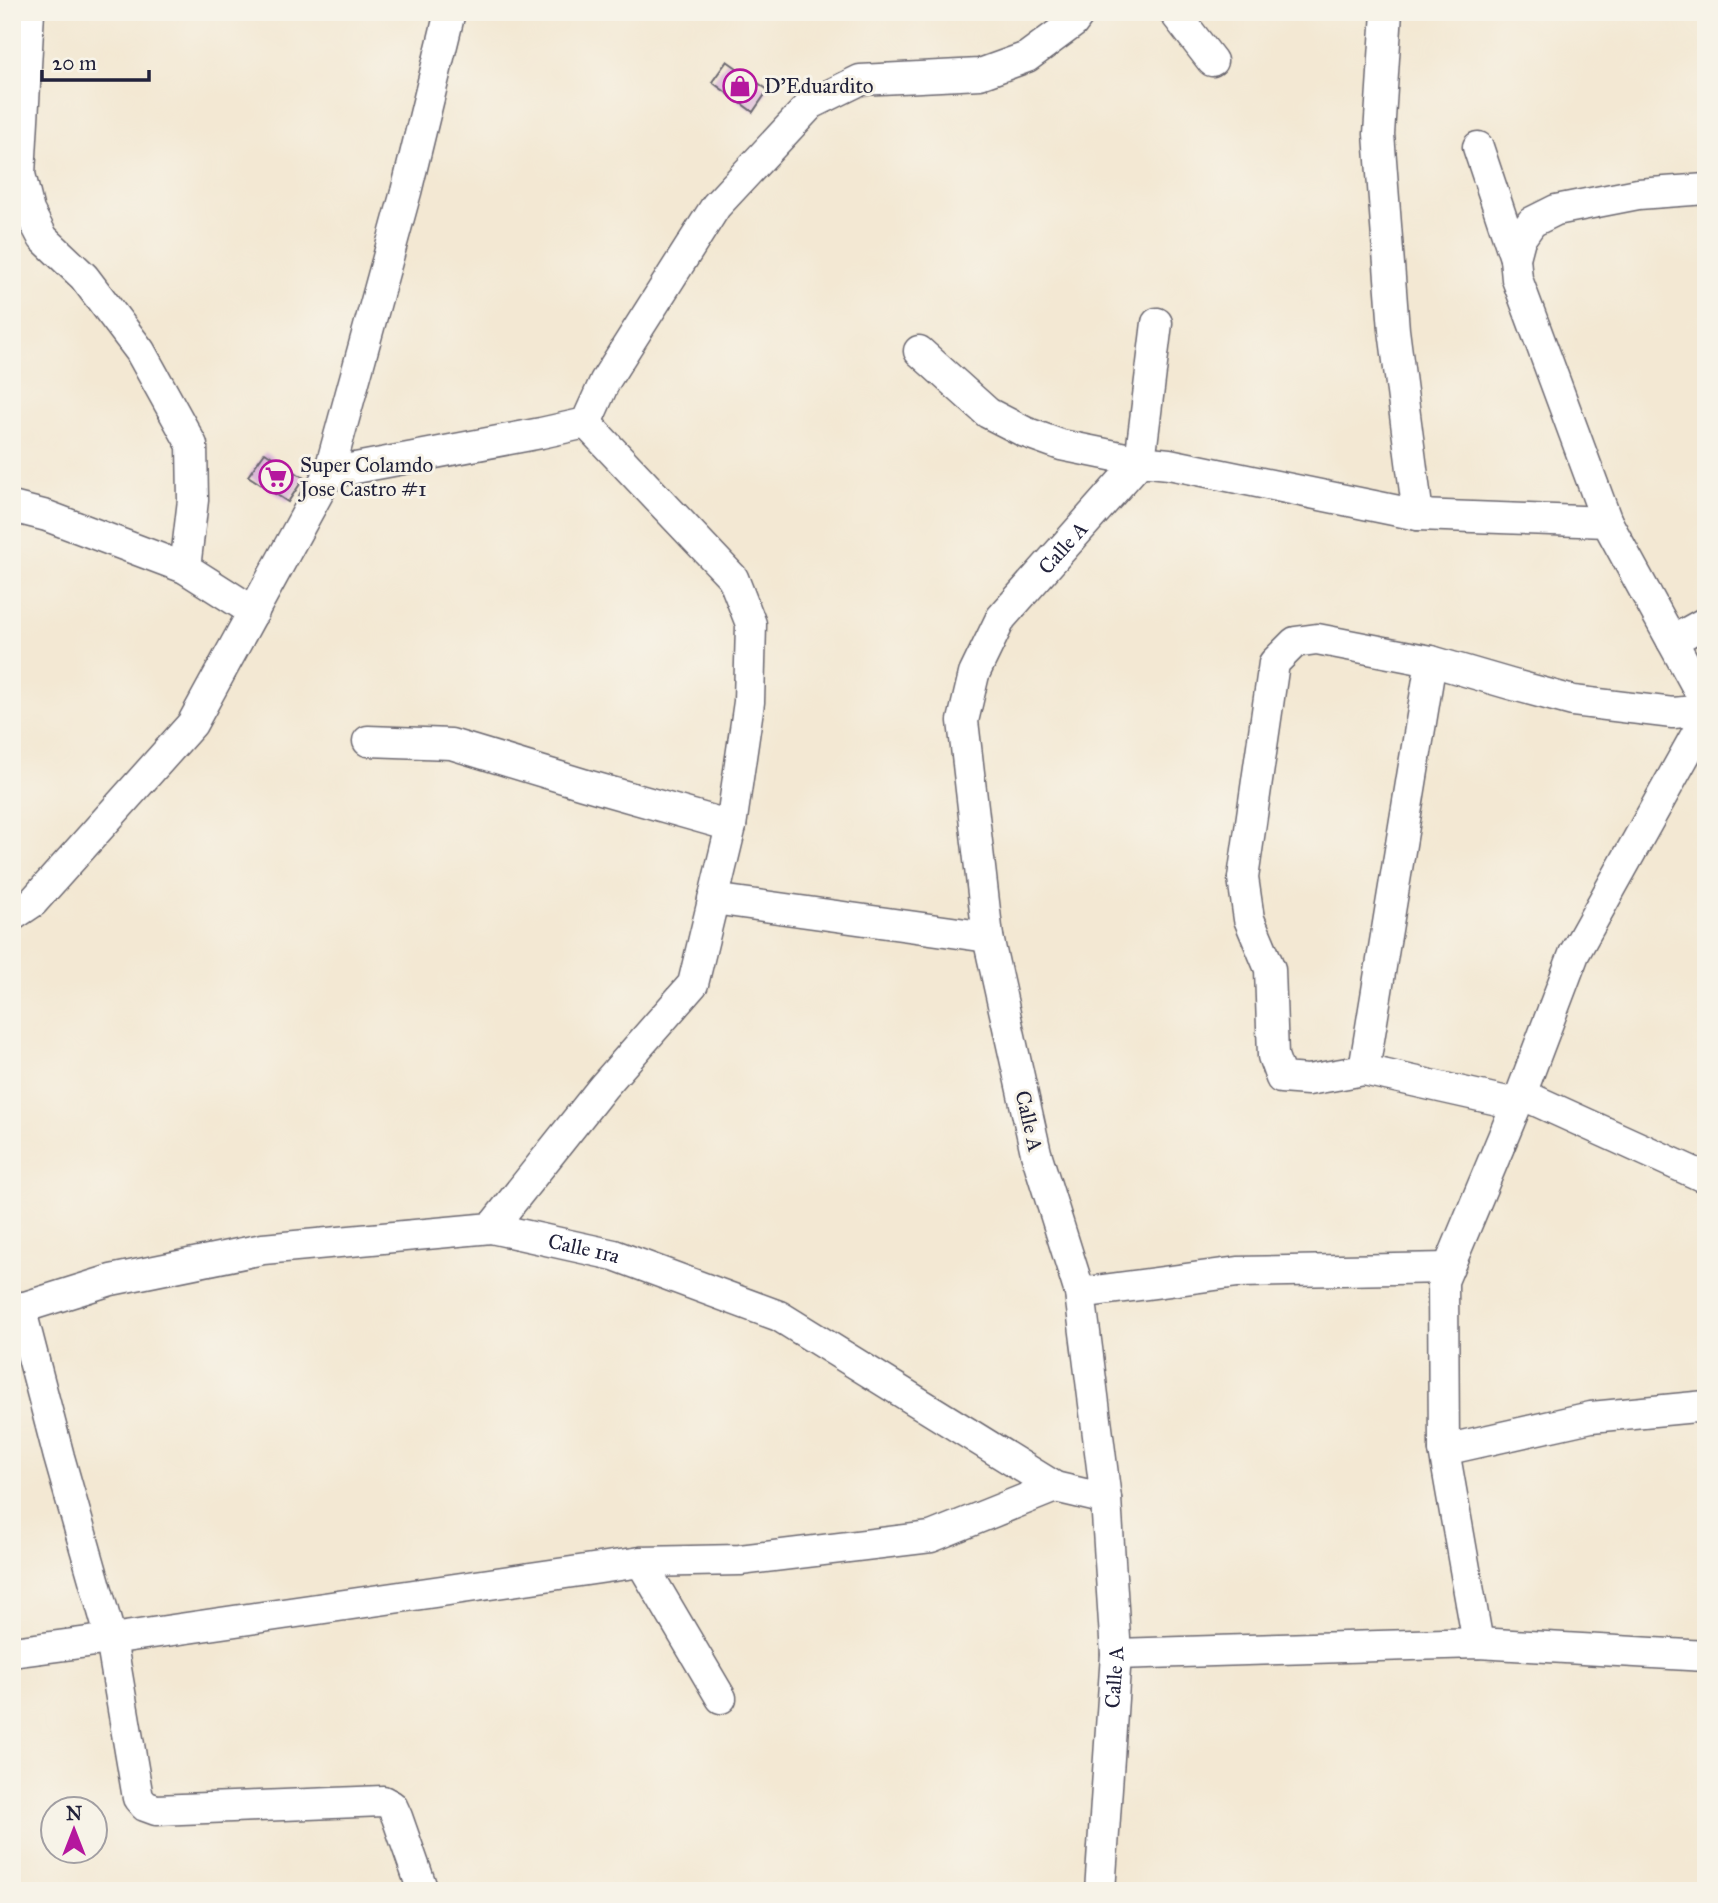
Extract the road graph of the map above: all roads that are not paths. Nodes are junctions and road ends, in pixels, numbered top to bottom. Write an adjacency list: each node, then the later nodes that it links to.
1 (29, 12): 18 (street)
2 (450, 12): 14 (street)
3 (1081, 12): 12 (street)
4 (1174, 12): 6 (street)
5 (1387, 12): 16 (street)
6 (1212, 61)
7 (1478, 147): 9 (street)
8 (1706, 189): 9 (street)
9 (1515, 258): 17 (street)
10 (1157, 323): 13 (street)
11 (919, 351): 13 (street)
12 (586, 423): 14 (street); 27 (street)
13 (1140, 461): 16 (street); 30 (street, Calle A)
14 (329, 473): 19 (street)
15 (12, 507): 18 (street)
16 (1418, 515): 17 (street)
17 (1607, 522): 21 (street)
18 (185, 568): 19 (street)
19 (254, 612): 29 (street)
20 (1706, 622): 21 (street)
21 (1672, 641): 23 (street)
22 (1431, 661): 24 (street); 31 (street); 31 (street)
23 (1706, 703)
24 (1706, 710)
25 (1706, 717): 32 (street)
26 (368, 741): 27 (street)
27 (731, 825): 28 (street)
28 (713, 899): 30 (street); 34 (street)
29 (12, 916)
30 (988, 937): 36 (street, Calle A)
31 (1364, 1070): 32 (street)
32 (1519, 1099): 33 (street); 35 (street)
33 (1706, 1178)
34 (491, 1228): 37 (street, Calle 1ra); 40 (street, Calle 1ra)
35 (1448, 1268): 36 (street); 39 (street)
36 (1080, 1293): 41 (street, Calle A)
37 (16, 1309): 43 (street)
38 (1706, 1406): 39 (street)
39 (1444, 1450): 44 (street)
40 (1055, 1487): 41 (street, Calle 1ra); 42 (street)
41 (1105, 1499): 46 (street, Calle A)
42 (641, 1562): 43 (street); 48 (street)
43 (111, 1639): 45 (street); 49 (street)
44 (1478, 1643): 46 (street); 47 (street)
45 (12, 1652)
46 (1116, 1654): 50 (street, Calle A)
47 (1706, 1656)
48 (720, 1698)
49 (423, 1891)
50 (1100, 1891)

